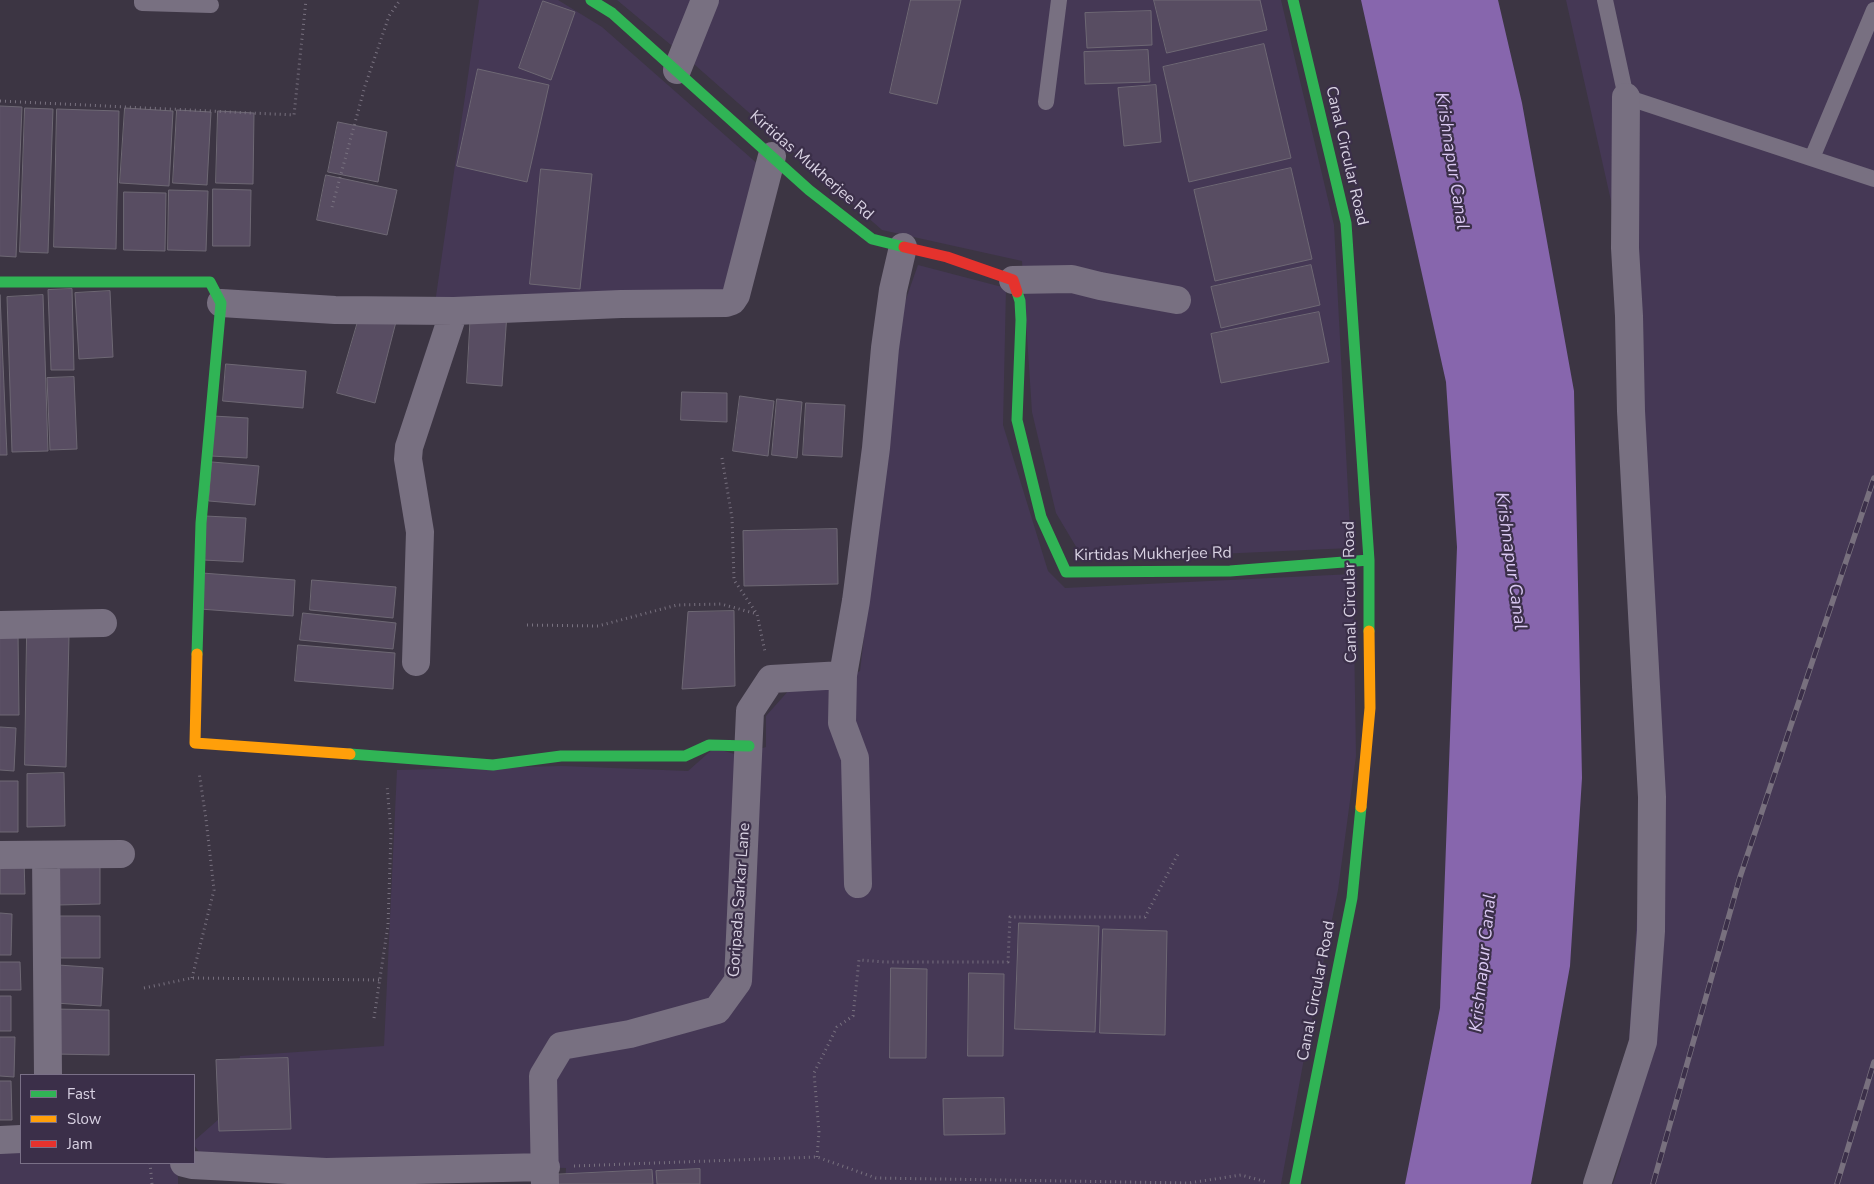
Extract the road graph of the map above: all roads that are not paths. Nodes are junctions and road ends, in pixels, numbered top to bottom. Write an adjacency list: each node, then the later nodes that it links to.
1 (142, 0): 7 (lane)
2 (591, 0): 9 (street, Kirtidas Mukherjee Rd)
3 (705, 0): 9 (street)
4 (1059, 0): 11 (lane)
5 (1293, 0): 21 (street, Canal Circular Road)
6 (1605, 0): 10 (lane)
7 (211, 5)
8 (1874, 10): 13 (lane)
9 (677, 70): 12 (street, Kirtidas Mukherjee Rd)
10 (1626, 97): 13 (lane); 37 (street)
11 (1046, 102)
12 (772, 156): 15 (street, Kirtidas Mukherjee Rd); 20 (street)
13 (1812, 158): 14 (lane)
14 (1874, 179)
15 (903, 247): 16 (street, Kirtidas Mukherjee Rd); 25 (street)
16 (1013, 280): 18 (street); 21 (street, Kirtidas Mukherjee Rd)
17 (0, 282): 19 (street)
18 (1177, 300)
19 (221, 304): 20 (street); 26 (street)
20 (454, 311): 24 (street)
21 (1369, 560): 36 (street, Canal Circular Road)
22 (103, 623): 23 (street)
23 (0, 625)
24 (416, 662)
25 (843, 675): 26 (street, Goripada Sarkar Lane); 30 (street)
26 (749, 746): 35 (street, Goripada Sarkar Lane)
27 (121, 854): 29 (street)
28 (0, 855): 29 (street)
29 (46, 855): 31 (street)
30 (858, 884)
31 (48, 1074)
32 (20, 1139): 33 (street)
33 (0, 1140)
34 (188, 1164): 35 (street)
35 (546, 1175)
36 (1295, 1184)
37 (1597, 1184)

